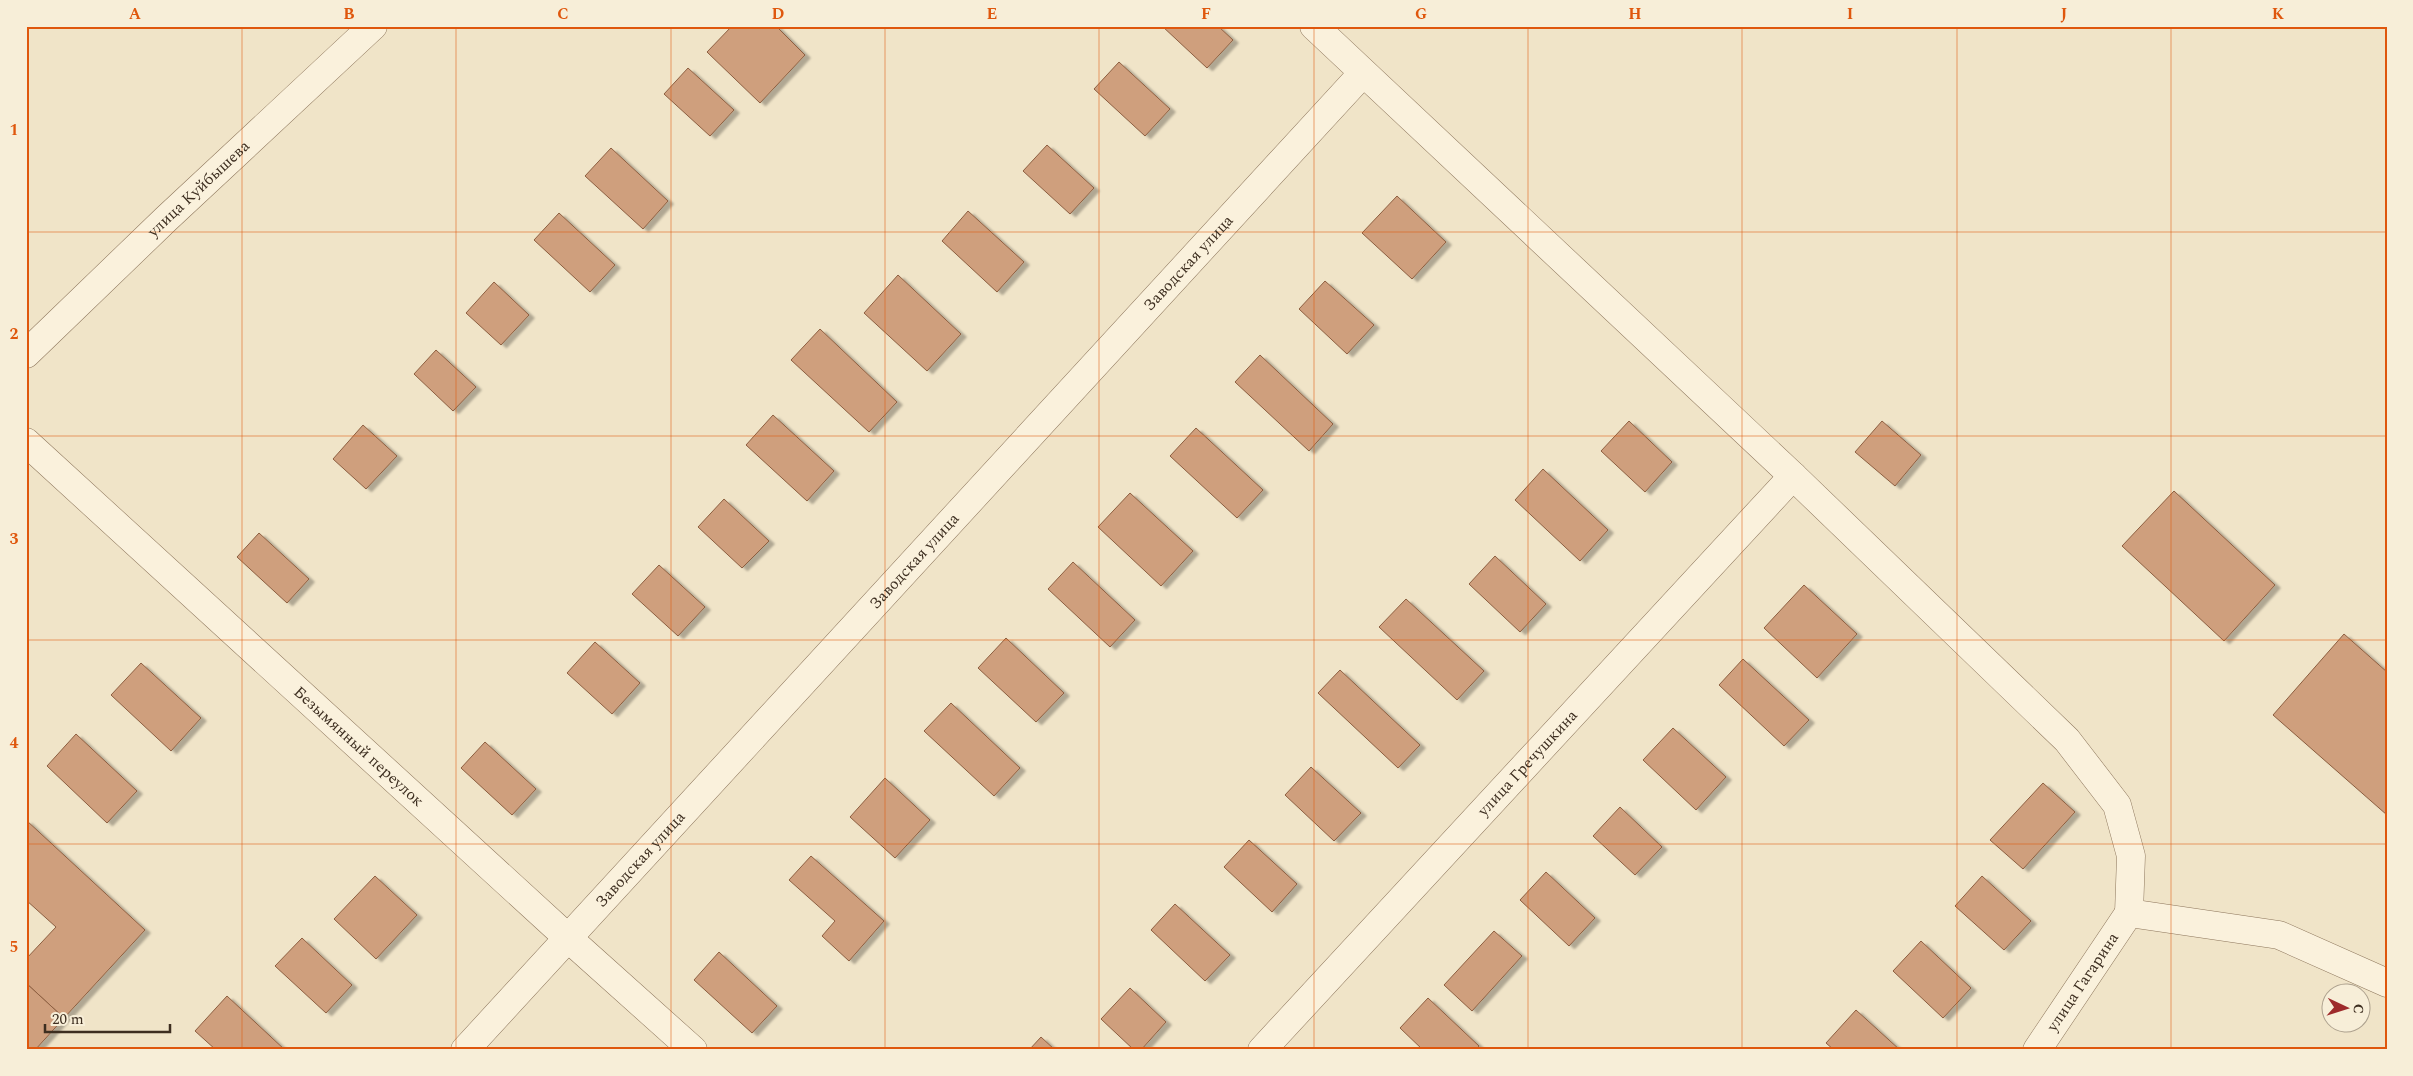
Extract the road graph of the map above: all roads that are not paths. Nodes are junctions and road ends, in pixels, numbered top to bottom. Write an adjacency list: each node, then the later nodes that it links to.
1 (373, 26): 4 (street, улица Куйбышева)
2 (1314, 26): 3 (street)
3 (1363, 73): 6 (street); 8 (street, Заводская улица)
4 (26, 354)
5 (26, 442): 8 (street, Безымянный переулок)
6 (1792, 476): 7 (street); 12 (street, улица Гречушкина)
7 (2129, 913): 9 (street); 13 (street, улица Гагарина)
8 (568, 938): 10 (street, Заводская улица); 11 (street, Безымянный переулок)
9 (2387, 984)
10 (464, 1050)
11 (693, 1050)
12 (1262, 1050)
13 (2037, 1050)

